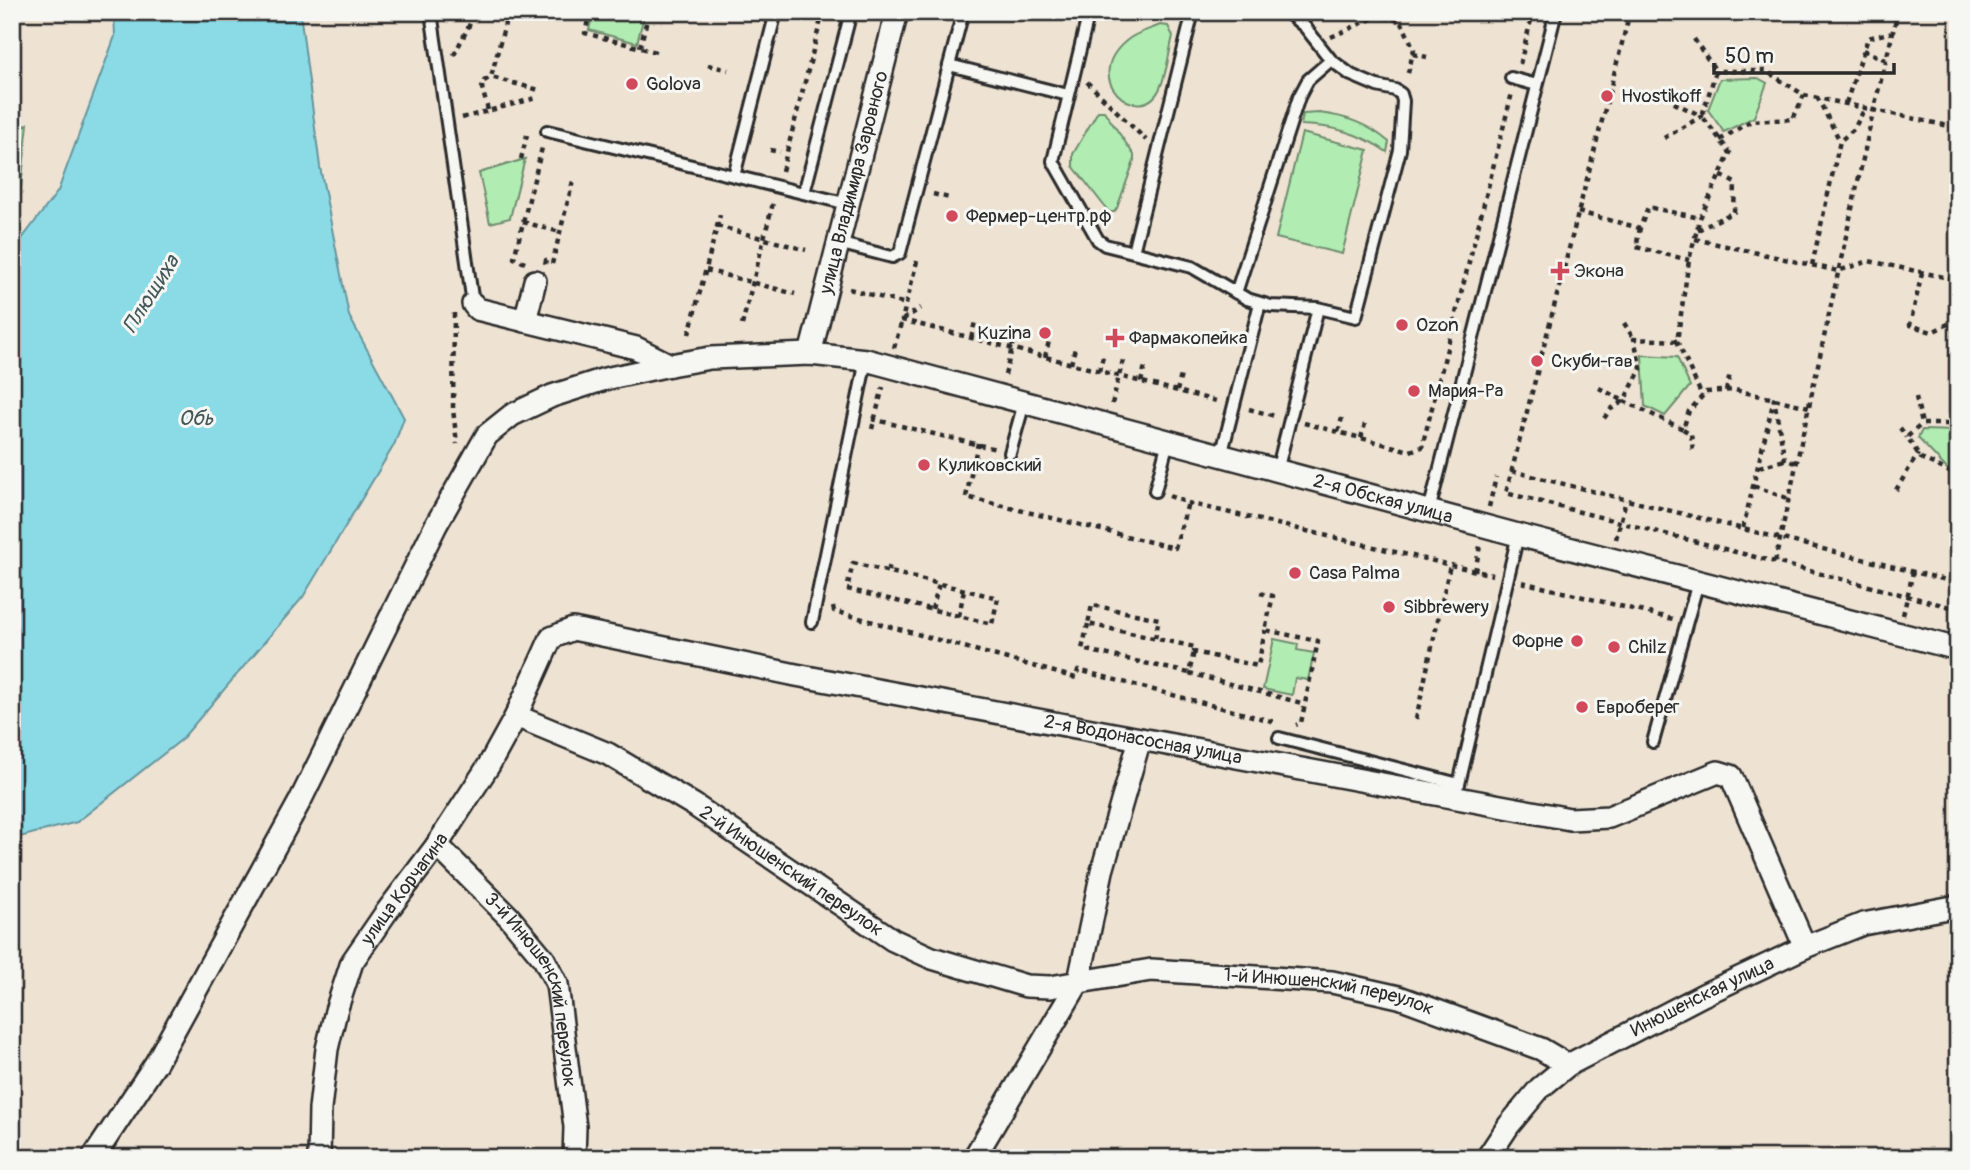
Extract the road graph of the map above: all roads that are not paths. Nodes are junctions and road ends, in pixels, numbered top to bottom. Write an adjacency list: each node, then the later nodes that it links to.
1 (431, 12): 24 (lane)
2 (776, 12): 16 (lane)
3 (851, 12): 17 (lane)
4 (897, 12): 18 (street, улица Владимира Заровного)
5 (963, 12): 11 (lane)
6 (1089, 12): 14 (lane)
7 (1193, 12): 20 (lane)
8 (1287, 12): 10 (lane)
9 (1556, 12): 13 (lane)
10 (1331, 60): 22 (lane); 25 (lane)
11 (949, 65): 14 (lane); 19 (lane)
12 (1514, 79): 13 (lane)
13 (1537, 85): 36 (lane)
14 (1068, 95): 20 (lane)
15 (547, 131): 16 (lane)
16 (734, 176): 17 (lane)
17 (804, 193): 18 (lane)
18 (848, 204): 19 (street, улица Владимира Заровного)
19 (838, 243): 27 (street, улица Владимира Заровного)
20 (1133, 252): 22 (lane)
21 (535, 271): 26 (street)
22 (1236, 293): 23 (lane)
23 (1260, 303): 25 (lane); 33 (lane)
24 (464, 307): 26 (street)
25 (1318, 308): 34 (lane)
26 (524, 321): 29 (street)
27 (810, 354): 28 (street, 2-я Обская улица); 29 (street, 2-я Обская улица)
28 (866, 360): 30 (street, 2-я Обская улица); 39 (lane)
29 (670, 365): 51 (street, 2-я Обская улица)
30 (1024, 403): 31 (street, 2-я Обская улица); 32 (lane)
31 (1168, 441): 33 (street, 2-я Обская улица); 35 (lane)
32 (1010, 453)
33 (1221, 456): 34 (street, 2-я Обская улица)
34 (1277, 471): 36 (street, 2-я Обская улица)
35 (1155, 491)
36 (1429, 511): 37 (street, 2-я Обская улица)
37 (1518, 535): 38 (street, 2-я Обская улица); 43 (lane)
38 (1698, 582): 41 (street, 2-я Обская улица); 45 (lane)
39 (812, 621)
40 (551, 638): 42 (street, улица Корчагина); 44 (street, 2-я Водонасосная улица)
41 (1958, 649)
42 (516, 716): 46 (street, улица Корчагина); 49 (street, 2-й Инюшенский переулок)
43 (1285, 736)
44 (1140, 739): 48 (street, 2-я Водонасосная улица); 49 (street)
45 (1653, 742)
46 (437, 845): 52 (street, улица Корчагина); 53 (street, 3-й Инюшенский переулок)
47 (1958, 906): 48 (street, Инюшенская улица)
48 (1805, 947): 50 (street, Инюшенская улица)
49 (1079, 981): 50 (street, 1-й Инюшенский переулок); 54 (street)
50 (1568, 1065): 55 (street, Инюшенская улица)
51 (93, 1158)
52 (319, 1158)
53 (574, 1158)
54 (974, 1158)
55 (1487, 1158)

